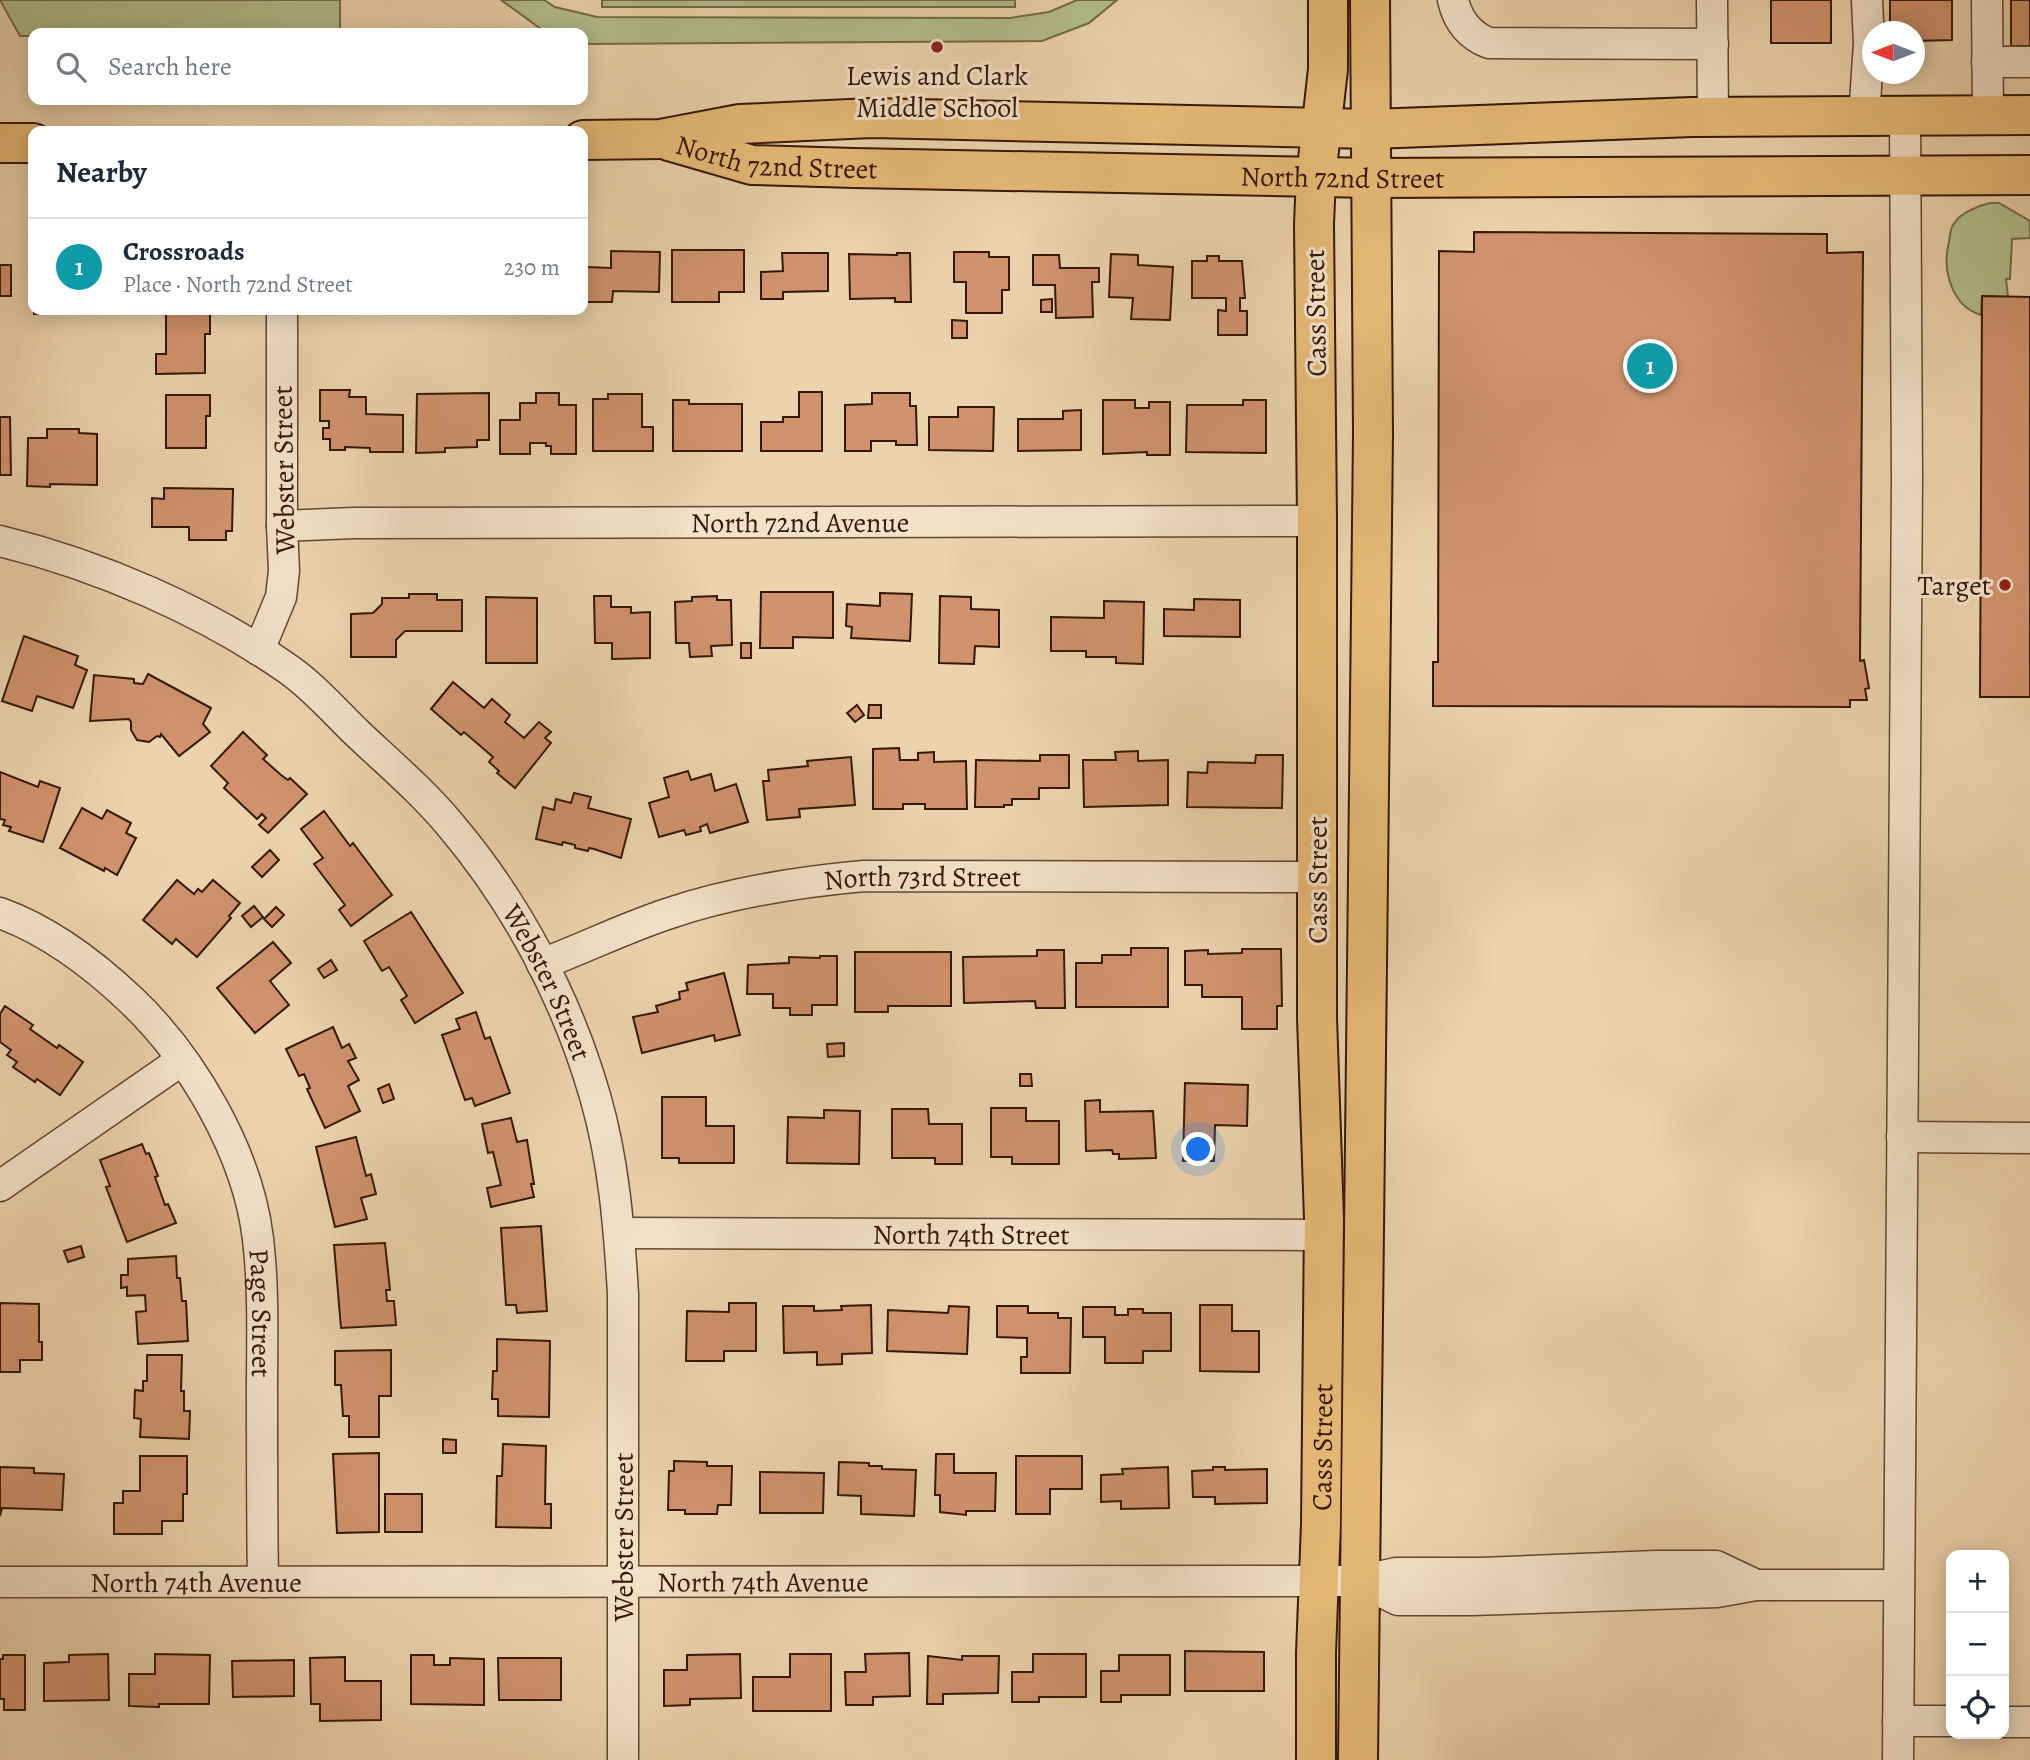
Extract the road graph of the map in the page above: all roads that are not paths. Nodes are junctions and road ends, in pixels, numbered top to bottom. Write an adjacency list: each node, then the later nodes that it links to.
1 (1328, 0): 15 (main road, Cass Street)
2 (1370, 0): 16 (main road, Cass Street)
3 (1453, 0): 7 (street)
4 (1712, 0): 7 (street)
5 (1867, 0): 14 (street)
6 (1987, 0): 8 (street)
7 (1713, 44): 13 (street)
8 (1987, 62): 9 (street); 12 (street)
9 (2030, 62)
10 (2030, 115): 12 (main road, North 72nd Street)
11 (1905, 116): 12 (main road, North 72nd Street); 14 (main road, North 72nd Street); 21 (street)
12 (1988, 116)
13 (1713, 117): 14 (main road, North 72nd Street); 16 (main road, North 72nd Street)
14 (1864, 117)
15 (1321, 128): 16 (main road, North 72nd Street); 17 (main road, North 72nd Street); 23 (main road, Cass Street)
16 (1372, 128): 24 (main road, Cass Street)
17 (661, 139): 18 (main road, North 72nd Street); 23 (main road, North 72nd Street)
18 (588, 140)
19 (0, 143): 20 (main road)
20 (28, 143)
21 (1906, 174): 22 (main road, North 72nd Street); 24 (main road, North 72nd Street); 34 (street)
22 (2030, 175)
23 (1316, 177): 24 (main road, North 72nd Street); 26 (main road, Cass Street)
24 (1373, 178): 40 (main road, Cass Street)
25 (282, 315): 27 (street, Webster Street)
26 (1317, 522): 27 (street, North 72nd Avenue); 30 (main road, Cass Street)
27 (282, 526): 29 (street, Webster Street)
28 (0, 541): 29 (street)
29 (259, 650): 32 (street, Webster Street)
30 (1317, 877): 32 (street, North 73rd Street); 38 (main road, Cass Street)
31 (0, 913): 33 (street)
32 (542, 964): 37 (street, Webster Street)
33 (182, 1060): 36 (street); 42 (street, Page Street)
34 (1902, 1137): 35 (street); 44 (street)
35 (2030, 1138)
36 (0, 1186)
37 (619, 1233): 38 (street, North 74th Street); 43 (street, Webster Street)
38 (1324, 1235): 39 (main road, Cass Street)
39 (1319, 1581): 40 (street, North 74th Avenue); 43 (street, North 74th Avenue); 50 (main road, Cass Street)
40 (1360, 1581): 44 (street); 51 (main road, Cass Street)
41 (0, 1582): 42 (street, North 74th Avenue)
42 (262, 1582): 43 (street, North 74th Avenue)
43 (623, 1582): 49 (street, Webster Street)
44 (1899, 1585): 45 (street)
45 (1898, 1721): 46 (street); 52 (street)
46 (1946, 1721)
47 (2009, 1722): 48 (street)
48 (2030, 1722)
49 (623, 1760)
50 (1316, 1760)
51 (1358, 1760)
52 (1898, 1760)

